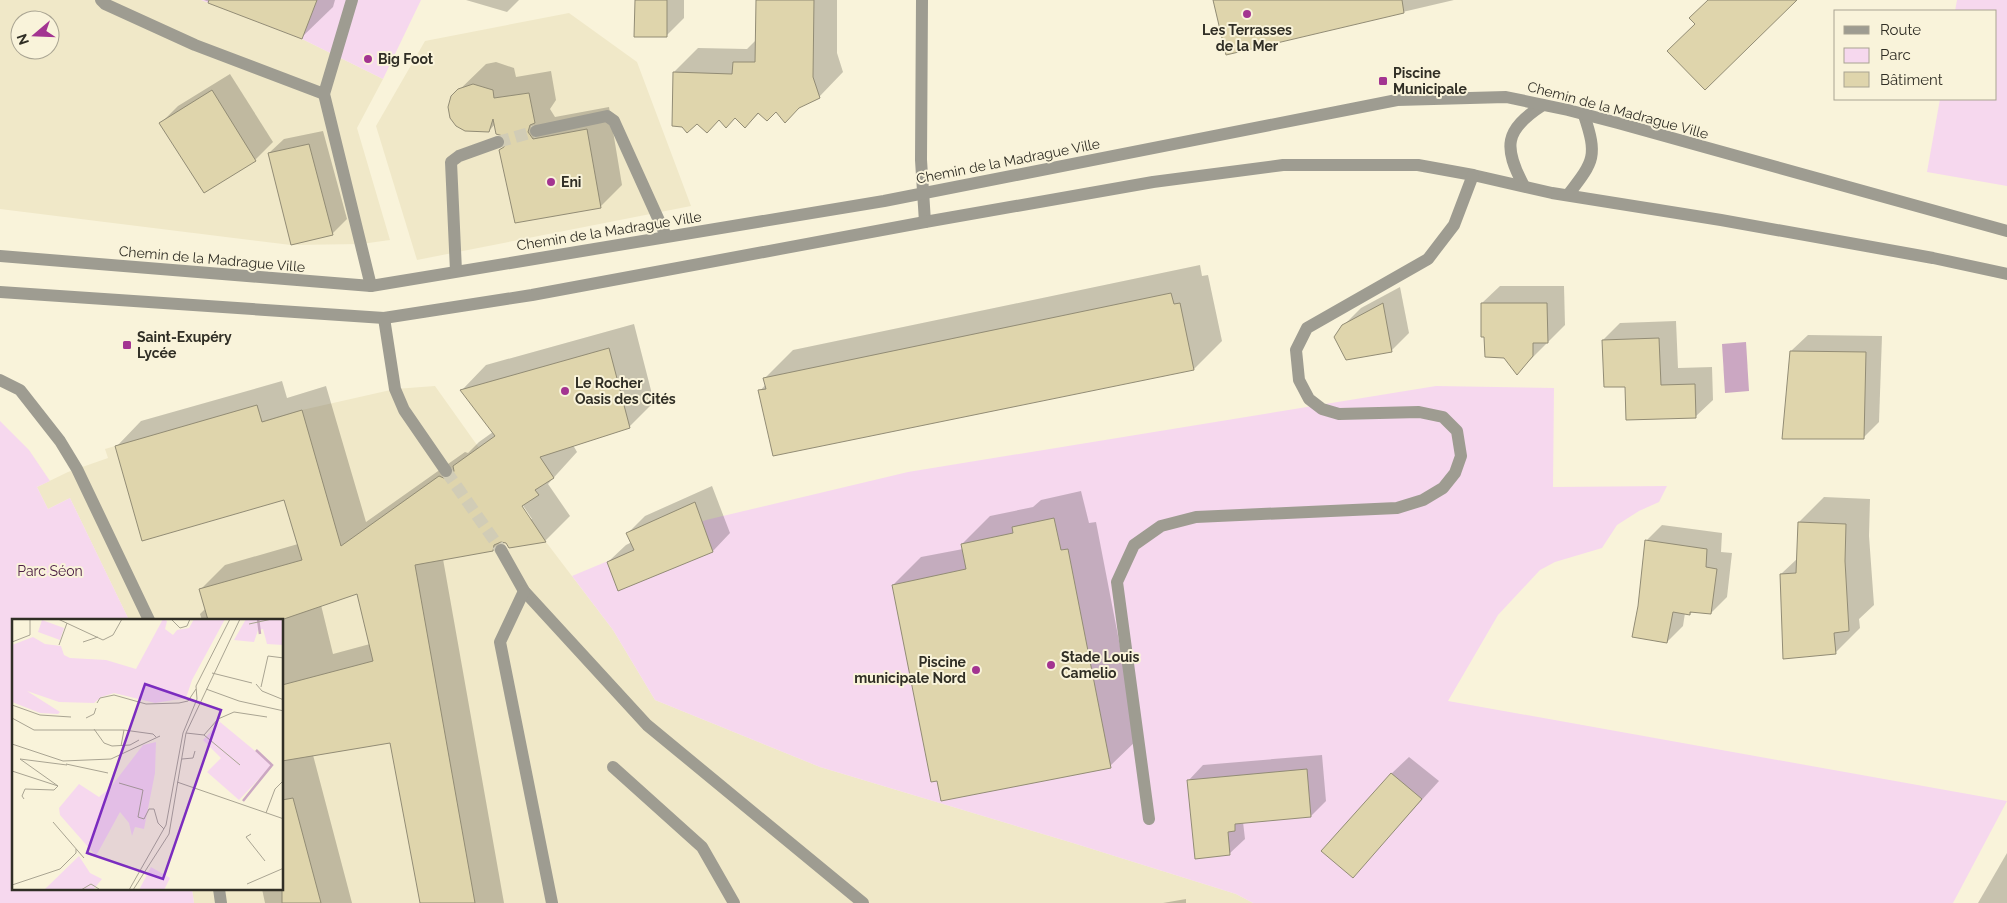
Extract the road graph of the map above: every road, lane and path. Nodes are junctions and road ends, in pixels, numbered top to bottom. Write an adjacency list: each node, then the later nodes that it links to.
1 (102, 0): 4 (street)
2 (352, 0): 4 (street)
3 (922, 0): 11 (street)
4 (324, 94): 19 (street)
5 (1543, 105): 6 (street, Chemin de la Madrague Ville); 10 (street); 11 (street, Chemin de la Madrague Ville)
6 (1584, 114): 12 (street); 14 (street, Chemin de la Madrague Ville)
7 (536, 131): 15 (street)
8 (498, 142): 17 (street)
9 (1473, 175): 10 (street); 13 (street); 28 (street)
10 (1524, 186): 12 (street)
11 (922, 192): 13 (street); 15 (street, Chemin de la Madrague Ville)
12 (1568, 195): 18 (street)
13 (925, 222): 21 (street)
14 (2007, 231)
15 (666, 236): 17 (street, Chemin de la Madrague Ville)
16 (0, 256): 19 (street, Chemin de la Madrague Ville)
17 (456, 271): 19 (street, Chemin de la Madrague Ville)
18 (2007, 274)
19 (371, 286)
20 (0, 292): 21 (street)
21 (384, 318): 23 (street)
22 (0, 380): 26 (street)
23 (446, 471)
24 (501, 550): 25 (street)
25 (524, 591): 31 (street); 33 (street)
26 (149, 619)
27 (613, 767): 32 (street)
28 (1149, 819)
29 (219, 890): 30 (street)
30 (221, 903)
31 (552, 903)
32 (734, 903)
33 (863, 903)

